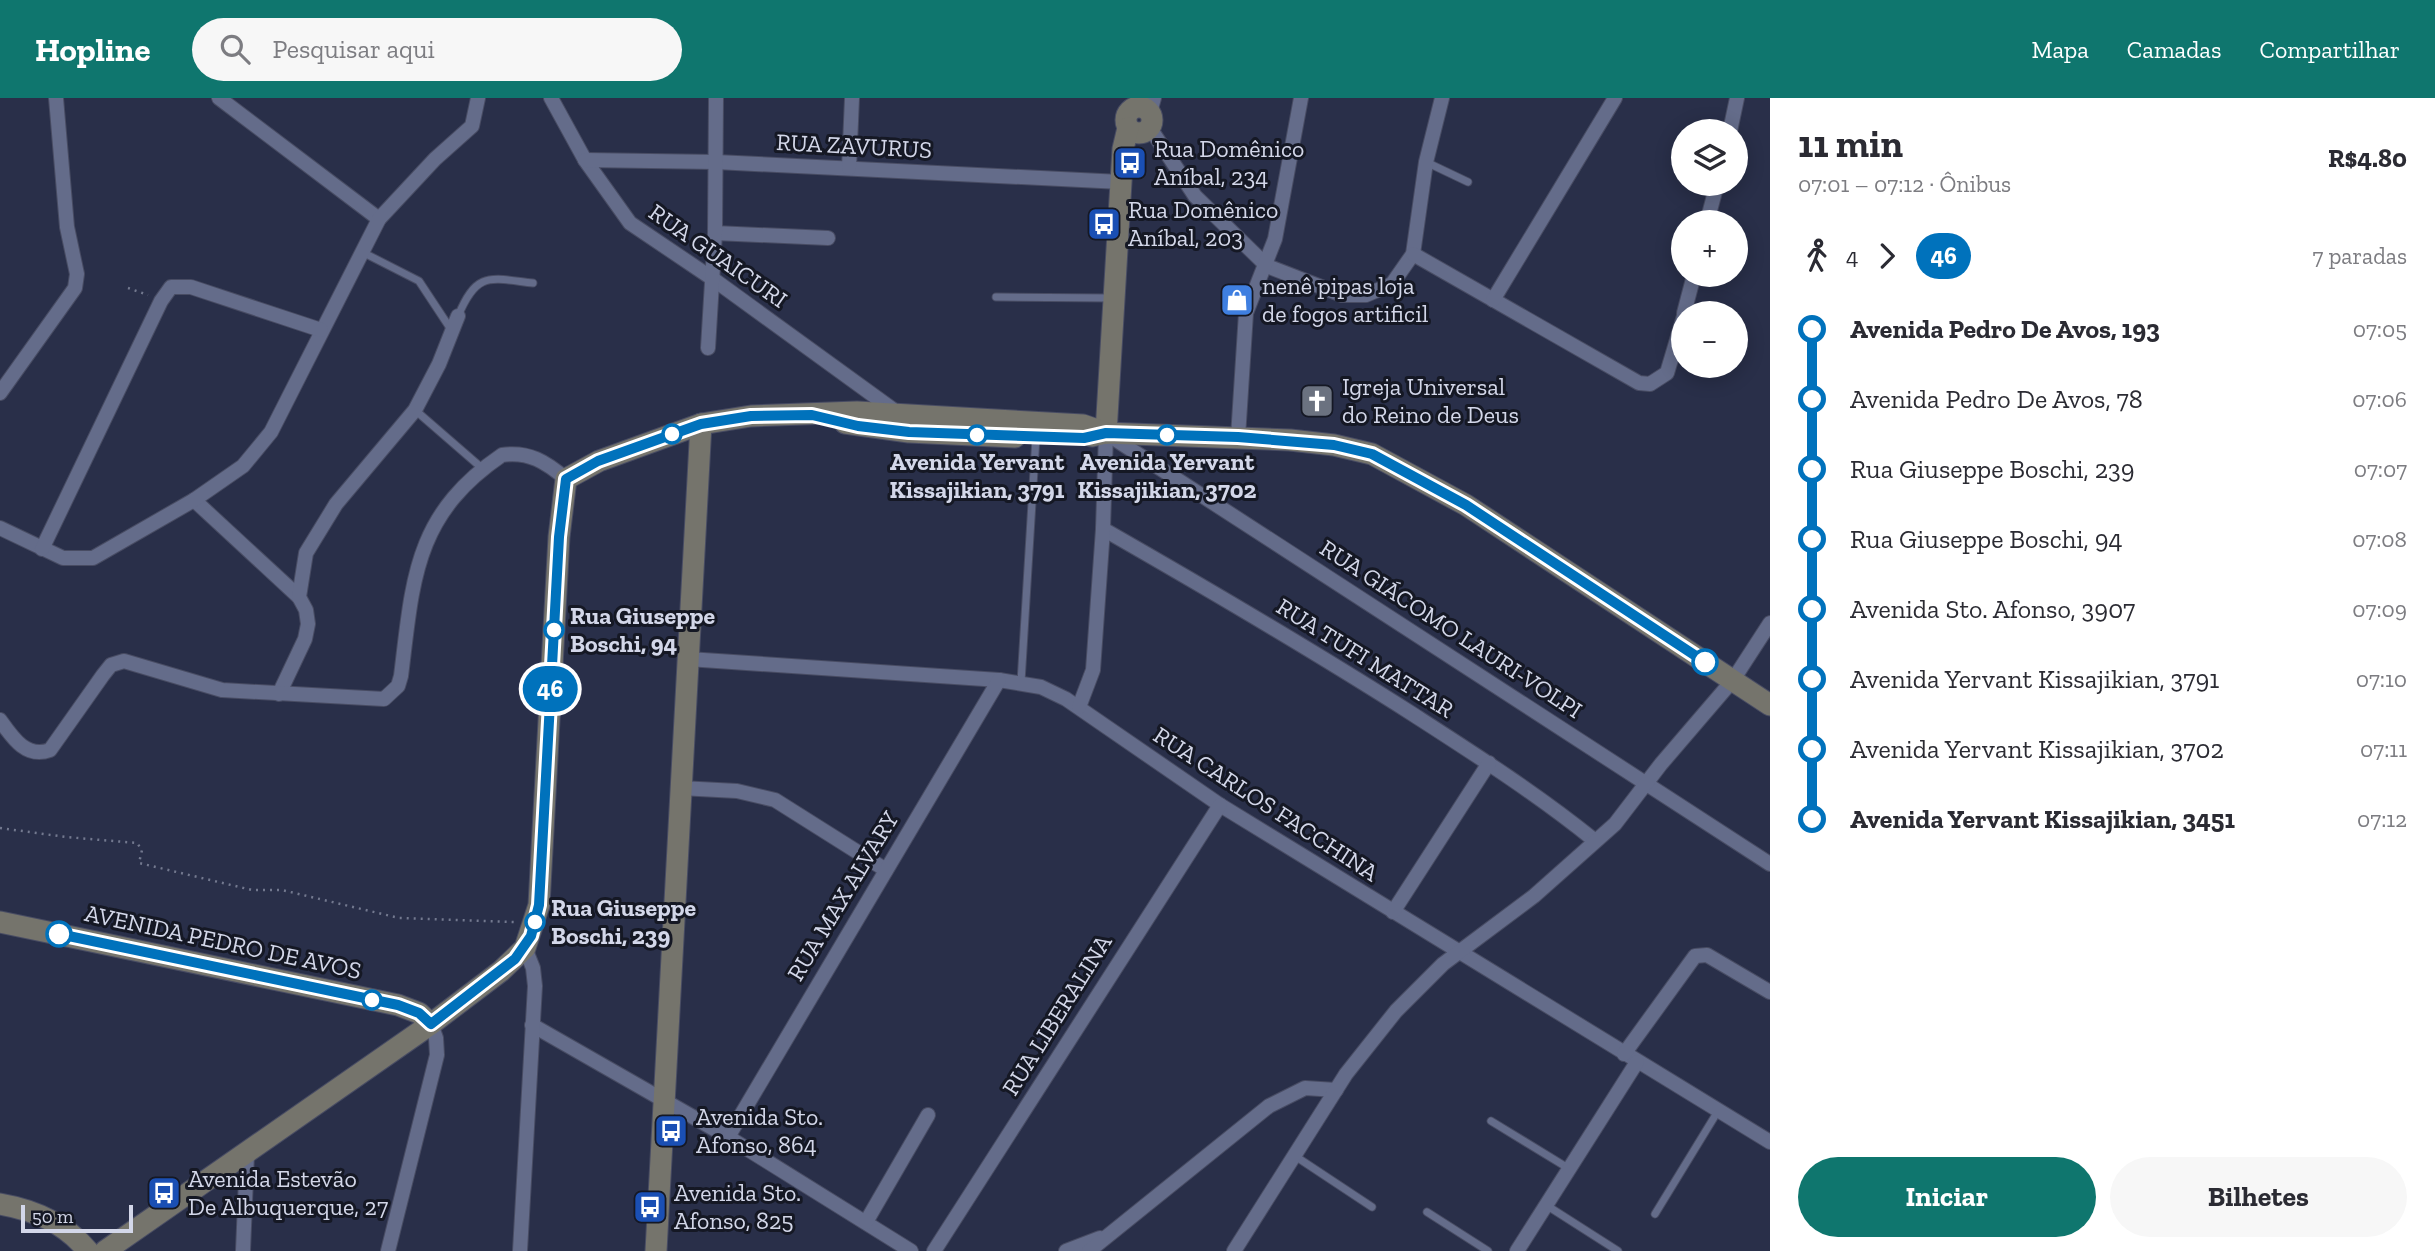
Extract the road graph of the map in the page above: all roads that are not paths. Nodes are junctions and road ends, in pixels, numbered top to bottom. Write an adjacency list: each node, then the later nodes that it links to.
1 (56, 98): 35 (street)
2 (219, 98): 19 (street)
3 (478, 98): 19 (street)
4 (551, 98): 13 (street, RUA GUAICURI)
5 (716, 98): 14 (street)
6 (852, 98): 16 (street)
7 (1301, 98): 24 (street)
8 (1442, 98): 15 (street)
9 (1615, 98): 29 (street)
10 (1737, 98): 12 (street)
11 (1139, 112): 17 (main road); 24 (street)
12 (1733, 119)
13 (585, 160): 14 (street, RUA ZAVURUS); 25 (street, RUA GUAICURI)
14 (716, 162): 16 (street, RUA ZAVURUS); 20 (street)
15 (1426, 162): 18 (lane); 23 (street)
16 (849, 168): 17 (street, RUA ZAVURUS)
17 (1121, 182): 28 (main road)
18 (1468, 182)
19 (379, 219): 22 (street)
20 (715, 233): 21 (street); 25 (street)
21 (828, 238)
22 (361, 252): 31 (street); 32 (lane)
23 (1413, 254): 24 (street); 29 (street)
24 (1266, 266): 41 (street)
25 (713, 279): 33 (street); 37 (street, RUA GUAICURI)
26 (533, 283): 30 (lane)
27 (996, 297): 28 (lane)
28 (1112, 298): 39 (main road)
29 (1493, 300): 34 (street)
30 (457, 316): 32 (street)
31 (321, 330): 44 (street); 47 (street)
32 (452, 331): 36 (street)
33 (708, 348)
34 (1671, 359)
35 (0, 393)
36 (415, 410): 42 (lane); 48 (street)
37 (904, 423): 38 (main road); 39 (main road); 40 (main road)
38 (701, 424): 43 (main road); 50 (main road)
39 (1106, 433): 40 (main road); 41 (main road); 46 (street); 59 (street, RUA GIÁCOMO LAURI-VOLPI)
40 (1035, 437): 53 (lane)
41 (1238, 437): 52 (main road)
42 (483, 470): 43 (street); 54 (street)
43 (566, 479): 67 (main road)
44 (194, 500): 47 (street); 48 (street)
45 (0, 528): 47 (street)
46 (1103, 529): 56 (street); 58 (street, RUA TUFI MATTAR)
47 (42, 549)
48 (299, 597): 54 (street)
49 (1770, 623): 52 (street)
50 (688, 659): 51 (street, RUA CARLOS FACCHINA); 60 (main road)
51 (999, 680): 53 (street, RUA CARLOS FACCHINA); 64 (street, RUA MAX ALVARY)
52 (1733, 680): 55 (main road); 59 (street)
53 (1021, 682): 56 (street, RUA CARLOS FACCHINA)
54 (279, 694): 57 (street)
55 (1770, 705)
56 (1079, 708): 61 (street, RUA CARLOS FACCHINA)
57 (0, 720)
58 (1489, 763): 62 (street, RUA TUFI MATTAR); 65 (street)
59 (1646, 784): 62 (street); 63 (street, RUA GIÁCOMO LAURI-VOLPI)
60 (680, 788): 64 (street); 74 (main road)
61 (1220, 804): 65 (street, RUA CARLOS FACCHINA); 97 (street, RUA LIBERALINA)
62 (1594, 840): 68 (street)
63 (1770, 864)
64 (886, 870): 78 (street, RUA MAX ALVARY)
65 (1393, 912): 68 (street, RUA CARLOS FACCHINA)
66 (0, 922): 70 (main road, AVENIDA PEDRO DE AVOS)
67 (525, 948): 70 (main road); 71 (street)
68 (1461, 951): 72 (street, RUA CARLOS FACCHINA); 73 (street)
69 (1770, 992): 72 (street)
70 (431, 1024): 80 (main road); 93 (street)
71 (532, 1025): 74 (street); 94 (street)
72 (1631, 1058): 75 (street, RUA CARLOS FACCHINA); 82 (street)
73 (1336, 1090): 81 (street); 89 (street)
74 (664, 1101): 78 (street); 95 (main road)
75 (1718, 1110): 79 (street, RUA CARLOS FACCHINA); 87 (lane)
76 (928, 1115): 88 (street)
77 (1491, 1121): 82 (lane)
78 (728, 1137): 88 (street)
79 (1770, 1142)
80 (247, 1154): 91 (main road); 92 (street)
81 (1294, 1155): 85 (lane); 100 (street)
82 (1568, 1168): 84 (street)
83 (0, 1203): 90 (main road)
84 (1546, 1205): 102 (street); 103 (lane)
85 (1372, 1206)
86 (1427, 1212): 101 (lane)
87 (1655, 1214)
88 (866, 1222): 96 (street)
89 (1102, 1238): 98 (street); 99 (street)
90 (88, 1251)
91 (105, 1251)
92 (243, 1251)
93 (388, 1251)
94 (520, 1251)
95 (656, 1251)
96 (911, 1251)
97 (934, 1251)
98 (1066, 1251)
99 (1089, 1251)
100 (1234, 1251)
101 (1488, 1251)
102 (1517, 1251)
103 (1618, 1251)

